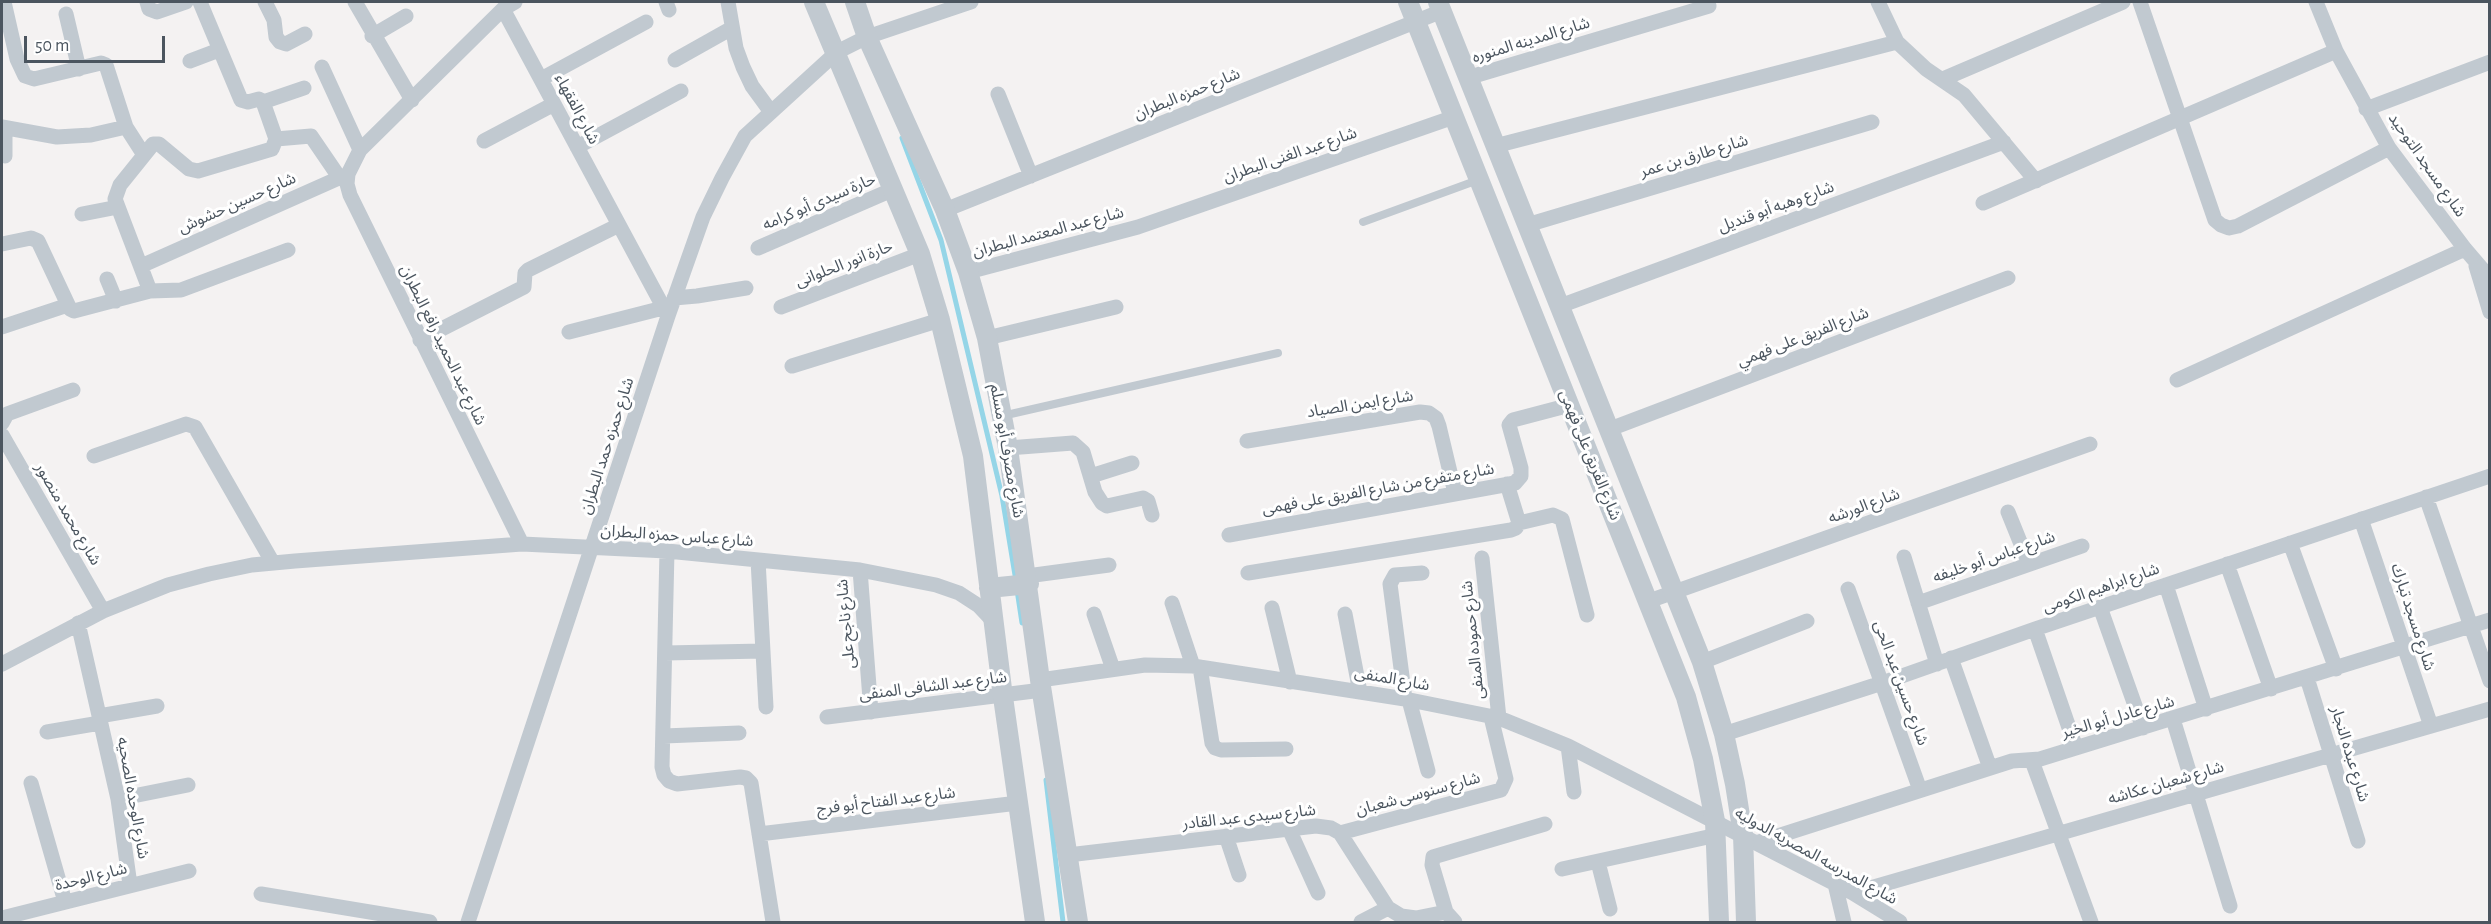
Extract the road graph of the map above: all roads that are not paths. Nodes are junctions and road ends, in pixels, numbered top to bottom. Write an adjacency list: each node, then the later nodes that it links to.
1 (4, 2): 35 (street)
2 (147, 2): 15 (street)
3 (200, 2): 28 (street)
4 (265, 2): 24 (street)
5 (355, 2): 25 (street)
6 (728, 2): 23 (street)
7 (814, 2): 30 (street, شارع مصرف أبو مسلم)
8 (855, 2): 26 (street, شارع مصرف أبو مسلم)
9 (971, 2): 26 (street, شارع حمزه حمد البطران)
10 (1408, 2): 21 (street, شارع الفريق على فهمى)
11 (1878, 2): 27 (street)
12 (2123, 2): 37 (street)
13 (2140, 2): 48 (street)
14 (2316, 2): 29 (street, شارع مسجد التوحيد)
15 (177, 3)
16 (509, 5): 38 (street, شارع الفقهاء); 42 (street, شارع الفقهاء)
17 (1440, 6): 21 (street, شارع حمزه البطران); 36 (street, شارع الفريق على فهمى)
18 (1709, 6): 36 (street, شارع المدينه المنوره)
19 (66, 14): 35 (street)
20 (406, 16): 25 (street)
21 (1416, 21): 47 (street, شارع الفريق على فهمى); 62 (street, شارع حمزه البطران)
22 (646, 22): 38 (street)
23 (732, 28): 31 (street); 46 (street)
24 (305, 34)
25 (372, 36): 42 (street)
26 (867, 37): 30 (street, شارع حمزه حمد البطران); 68 (street, شارع مصرف أبو مسلم)
27 (1897, 42): 37 (street); 55 (street)
28 (219, 50): 32 (street); 43 (street)
29 (2336, 51): 45 (street, شارع مسجد التوحيد); 48 (street)
30 (837, 52): 46 (street, شارع حمزه حمد البطران); 65 (street, شارع مصرف أبو مسلم)
31 (675, 60)
32 (190, 61)
33 (2490, 62): 45 (street)
34 (322, 67): 59 (street)
35 (79, 69): 50 (street)
36 (1467, 78): 55 (street, شارع الفريق على فهمى)
37 (1943, 79): 54 (street)
38 (541, 80): 44 (street, شارع الفقهاء)
39 (304, 88): 43 (street)
40 (681, 91): 56 (street)
41 (998, 94): 62 (street)
42 (412, 100): 59 (street, شارع الفقهاء)
43 (263, 102): 52 (street)
44 (554, 104): 53 (street); 56 (street, شارع الفقهاء)
45 (2366, 109): 57 (street, شارع مسجد التوحيد)
46 (771, 112): 90 (street, شارع حمزه حمد البطران)
47 (1454, 117): 63 (street, شارع الفريق على فهمى); 73 (street, شارع عبد الغنى البطران)
48 (2181, 118): 57 (street); 64 (street)
49 (1872, 122): 72 (street, شارع طارق بن عمر)
50 (126, 126): 51 (street); 58 (street)
51 (3, 128): 60 (street)
52 (276, 139): 58 (street); 61 (street)
53 (484, 141)
54 (2004, 142): 64 (street); 89 (street, شارع وهبه أبو قنديل)
55 (1495, 146): 72 (street, شارع الفريق على فهمى)
56 (577, 147): 71 (street, شارع الفقهاء)
57 (2389, 148): 76 (street, شارع مسجد التوحيد)
58 (144, 154): 67 (street)
59 (357, 154): 61 (street)
60 (5, 156)
61 (343, 175): 80 (street, شارع حسين حشوش); 98 (street, شارع عبد الحميد رافع البطران)
62 (1031, 176): 68 (street, شارع حمزه البطران)
63 (1479, 180): 70 (lane); 104 (street, شارع الفريق على فهمى)
64 (2036, 181): 66 (street)
65 (894, 189): 75 (street, حارة سيدى أبو كرامه); 78 (street, شارع مصرف أبو مسلم)
66 (1983, 203)
67 (118, 207): 69 (street); 80 (street)
68 (945, 210): 81 (street, شارع مصرف أبو مسلم)
69 (82, 214)
70 (1363, 222)
71 (619, 225): 90 (street, شارع الفقهاء); 98 (street)
72 (1527, 225): 89 (street, شارع الفريق على فهمى)
73 (1138, 227): 81 (street, شارع عبد المعتمد البطران)
74 (2, 244): 88 (street)
75 (758, 248)
76 (2465, 249): 79 (street, شارع مسجد التوحيد); 101 (street)
77 (288, 250): 86 (street)
78 (920, 254): 91 (street, حارة انور الحلوانى); 94 (street, شارع مصرف أبو مسلم)
79 (2475, 262): 83 (street, شارع مسجد التوحيد); 93 (street)
80 (141, 266): 86 (street)
81 (968, 272): 97 (street, شارع مصرف أبو مسلم)
82 (2008, 278): 107 (street, شارع الفريق على فهمي)
83 (2490, 278)
84 (107, 279): 87 (street)
85 (746, 288): 90 (street)
86 (150, 291): 87 (street)
87 (116, 301): 88 (street)
88 (68, 305): 95 (street)
89 (1560, 306): 103 (street, شارع الفريق على فهمى)
90 (668, 307): 96 (street); 127 (street, شارع حمزه حمد البطران)
91 (781, 307)
92 (1116, 307): 97 (street)
93 (2490, 312)
94 (940, 320): 100 (street); 141 (street, شارع مصرف أبو مسلم)
95 (2, 327)
96 (569, 332)
97 (987, 338): 105 (street, شارع مصرف أبو مسلم)
98 (420, 340): 125 (street, شارع عبد الحميد رافع البطران)
99 (1278, 353): 105 (lane)
100 (792, 366)
101 (2176, 380)
102 (73, 390): 106 (street)
103 (1596, 393): 104 (street); 107 (street, شارع الفريق على فهمى)
104 (1569, 403): 116 (street, شارع متفرع من شارع الفريق على فهمى); 144 (street, شارع الفريق على فهمى)
105 (1002, 416): 111 (street, شارع مصرف أبو مسلم)
106 (2, 423)
107 (1610, 429): 143 (street, شارع الفريق على فهمى)
108 (2, 435): 149 (street, شارع محمد منصور)
109 (1247, 441): 117 (street, شارع ايمن الصياد)
110 (2090, 444): 143 (street, شارع الورشه)
111 (1008, 448): 114 (street); 139 (street, شارع مصرف أبو مسلم)
112 (94, 456): 132 (street)
113 (1132, 463): 114 (street)
114 (1091, 476): 120 (street)
115 (2490, 476): 118 (street, شارع ابراهيم الكومى)
116 (1507, 484): 117 (street, شارع متفرع من شارع الفريق على فهمى); 122 (street)
117 (1455, 493): 123 (street, شارع متفرع من شارع الفريق على فهمى)
118 (2426, 497): 121 (street, شارع ابراهيم الكومى); 157 (street)
119 (2008, 512): 133 (street)
120 (1152, 515)
121 (2361, 519): 124 (street, شارع ابراهيم الكومى); 159 (street, شارع مسجد تبارك)
122 (1519, 523): 137 (street); 152 (street)
123 (1229, 535)
124 (2290, 543): 134 (street, شارع ابراهيم الكومى); 167 (street)
125 (522, 544): 127 (street, شارع عباس حمزه البطران); 132 (street, شارع عباس حمزه البطران)
126 (2082, 546): 133 (street, شارع عباس أبو خليفه)
127 (592, 548): 128 (street, شارع عباس حمزه البطران); 232 (street, شارع حمزه حمد البطران)
128 (667, 551): 131 (street, شارع عباس حمزه البطران); 161 (street)
129 (1904, 557): 146 (street)
130 (1482, 558): 183 (street, شارع حموده المنفى)
131 (758, 560): 136 (street, شارع عباس حمزه البطران); 160 (street)
132 (273, 563): 149 (street, شارع عباس حمزه البطران)
133 (2029, 564): 146 (street, شارع عباس أبو خليفه)
134 (2227, 564): 140 (street, شارع ابراهيم الكومى); 173 (street)
135 (1109, 565): 139 (street)
136 (860, 570): 155 (street, شارع عباس حمزه البطران); 181 (street, شارع ناجح على)
137 (1248, 573)
138 (1422, 573): 176 (street)
139 (1028, 580): 141 (street); 172 (street, شارع مصرف أبو مسلم)
140 (2166, 585): 147 (street, شارع ابراهيم الكومى); 179 (street)
141 (989, 588): 155 (street, شارع مصرف أبو مسلم)
142 (1848, 589): 171 (street, شارع حسين عبد الحى)
143 (1675, 592): 144 (street, شارع الورشه); 163 (street, شارع الفريق على فهمى)
144 (1649, 601): 207 (street, شارع الفريق على فهمى)
145 (1172, 603): 165 (street)
146 (1918, 603): 162 (street)
147 (2100, 607): 158 (street, شارع ابراهيم الكومى); 187 (street)
148 (1272, 608): 170 (street)
149 (103, 611): 156 (street, شارع عباس حمزه البطران)
150 (1094, 614): 166 (street)
151 (1345, 614): 174 (street)
152 (1587, 615)
153 (2490, 620): 157 (street, شارع عادل أبو الخير)
154 (1807, 621): 163 (street)
155 (994, 622): 175 (street, شارع مصرف أبو مسلم)
156 (78, 623): 164 (street, شارع عباس حمزه البطران); 185 (street, شارع الوحده الصحيه)
157 (2470, 626): 159 (street, شارع عادل أبو الخير); 169 (street)
158 (2035, 629): 162 (street, شارع ابراهيم الكومى); 193 (street)
159 (2404, 648): 167 (street, شارع عادل أبو الخير); 186 (street, شارع مسجد تبارك)
160 (763, 651): 161 (street); 178 (street)
161 (665, 653): 191 (street)
162 (1944, 661): 171 (street, شارع ابراهيم الكومى); 197 (street)
163 (1702, 662): 190 (street, شارع الفريق على فهمى)
164 (2, 664)
165 (1196, 667): 166 (street, شارع المنفى); 170 (street, شارع المنفى); 194 (street)
166 (1113, 669): 172 (street, شارع المنفى)
167 (2336, 669): 168 (street, شارع عادل أبو الخير)
168 (2307, 678): 173 (street, شارع عادل أبو الخير); 195 (street, شارع عبده النجار)
169 (2490, 681)
170 (1290, 682): 174 (street, شارع المنفى)
171 (1882, 683): 190 (street, شارع ابراهيم الكومى); 201 (street, شارع حسين عبد الحى)
172 (1041, 685): 175 (street, شارع عبد الشافى المنفى); 215 (street, شارع مصرف أبو مسلم)
173 (2271, 689): 179 (street, شارع عادل أبو الخير)
174 (1360, 692): 176 (street, شارع المنفى)
175 (1003, 697): 181 (street, شارع عبد الشافى المنفى); 205 (street, شارع مصرف أبو مسلم)
176 (1407, 699): 183 (street, شارع المنفى); 198 (street)
177 (157, 706): 185 (street)
178 (766, 707)
179 (2206, 709): 184 (street, شارع عادل أبو الخير)
180 (2490, 709): 186 (street, شارع شعبان عكاشه)
181 (871, 712): 182 (street, شارع عبد الشافى المنفى)
182 (827, 717)
183 (1495, 718): 192 (street, شارع المنفى); 209 (street, شارع سنوسى شعبان)
184 (2173, 719): 187 (street, شارع عادل أبو الخير); 203 (street)
185 (100, 720): 188 (street); 204 (street, شارع الوحده الصحيه)
186 (2430, 726): 195 (street, شارع شعبان عكاشه)
187 (2143, 728): 193 (street, شارع عادل أبو الخير)
188 (47, 732)
189 (739, 733): 191 (street)
190 (1724, 734): 213 (street, شارع الفريق على فهمى)
191 (664, 736): 211 (street)
192 (1568, 746): 202 (street); 207 (street, شارع المنفى)
193 (2076, 748): 196 (street, شارع عادل أبو الخير)
194 (1286, 749)
195 (2331, 754): 203 (street, شارع شعبان عكاشه); 214 (street, شارع عبده النجار)
196 (2031, 761): 197 (street, شارع عادل أبو الخير); 210 (street)
197 (1990, 768): 201 (street, شارع عادل أبو الخير)
198 (1428, 771)
199 (31, 783): 225 (street)
200 (188, 785): 204 (street)
201 (1920, 790): 213 (street, شارع عادل أبو الخير)
202 (1574, 792)
203 (2196, 794): 210 (street, شارع شعبان عكاشه); 226 (street)
204 (117, 799): 221 (street, شارع الوحده الصحيه)
205 (1018, 803): 211 (street, شارع عبد الفتاح أبو فرج); 234 (street, شارع مصرف أبو مسلم)
206 (1545, 824): 229 (street)
207 (1716, 828): 213 (street, شارع المدرسه المصريه الدوليه); 216 (street); 237 (street, شارع الفريق على فهمى)
208 (1288, 829): 209 (street, شارع سيدى عبد القادر); 212 (street, شارع سيدى عبد القادر); 222 (street)
209 (1340, 833): 227 (street)
210 (2058, 833): 223 (street, شارع شعبان عكاشه); 241 (street)
211 (759, 834): 233 (street)
212 (1226, 836): 215 (street, شارع سيدى عبد القادر); 219 (street)
213 (1750, 839): 220 (street, شارع المدرسه المصريه الدوليه); 238 (street, شارع الفريق على فهمى)
214 (2358, 841)
215 (1068, 855): 235 (street, شارع مصرف أبو مسلم)
216 (1598, 862): 217 (street); 228 (street)
217 (1562, 869)
218 (189, 871): 221 (street, شارع الوحدة)
219 (1239, 875)
220 (1835, 884): 223 (street, شارع المدرسه المصريه الدوليه); 239 (street)
221 (130, 885): 225 (street, شارع الوحدة)
222 (1318, 893)
223 (1853, 893): 240 (street, شارع المدرسه المصريه الدوليه)
224 (261, 894): 231 (street)
225 (65, 902): 230 (street, شارع الوحدة)
226 (2230, 906)
227 (1388, 908): 229 (street); 236 (street)
228 (1610, 909)
229 (1450, 917)
230 (2, 918)
231 (430, 922)
232 (468, 922)
233 (773, 922)
234 (1035, 922)
235 (1078, 922)
236 (1361, 922)
237 (1719, 922)
238 (1746, 922)
239 (1845, 922)
240 (1900, 922)
241 (2091, 922)

